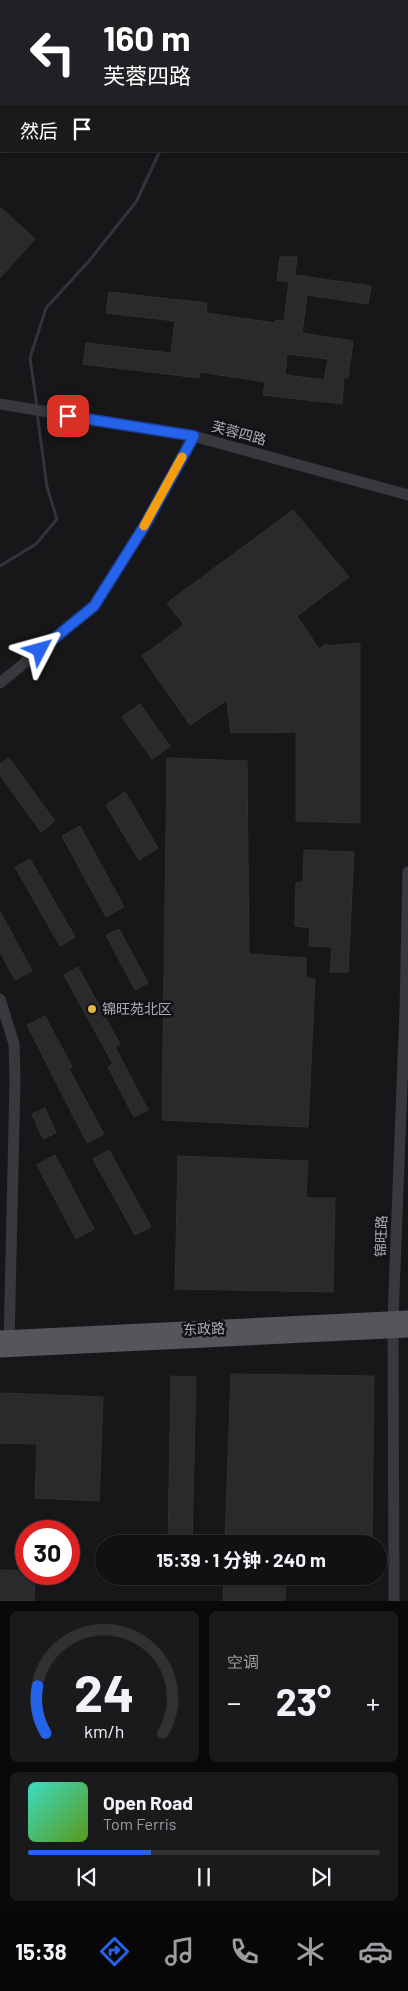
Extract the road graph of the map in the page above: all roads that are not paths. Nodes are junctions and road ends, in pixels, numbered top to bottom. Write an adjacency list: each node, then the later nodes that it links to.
1 (0, 404): 2 (street, 芙蓉四路)
2 (194, 436): 3 (street, 芙蓉四路); 4 (street)
3 (408, 495)
4 (0, 682)
5 (408, 872): 7 (street, 锦旺路)
6 (0, 999): 9 (street)
7 (407, 1009): 8 (street, 锦旺路)
8 (401, 1324): 9 (main road, 东政路); 10 (street, 锦旺路)
9 (5, 1344)
10 (394, 1601)

